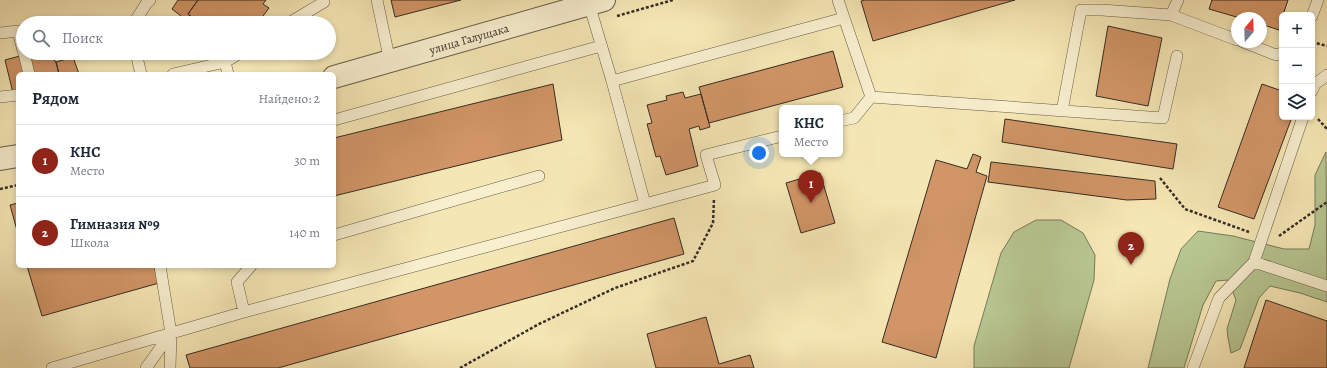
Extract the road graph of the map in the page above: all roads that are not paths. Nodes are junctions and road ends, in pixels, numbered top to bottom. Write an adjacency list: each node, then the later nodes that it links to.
1 (150, 0): 11 (lane)
2 (377, 0): 25 (lane)
3 (838, 0): 13 (lane)
4 (1178, 0): 10 (lane)
5 (1318, 0): 9 (lane)
6 (324, 2): 12 (lane)
7 (597, 2): 17 (lane); 25 (street, улица Галущака)
8 (1083, 5): 10 (lane); 37 (lane)
9 (1314, 12)
10 (1171, 15): 16 (lane)
11 (138, 16)
12 (301, 16)
13 (844, 18): 32 (lane); 36 (lane)
14 (16, 31): 15 (lane)
15 (0, 34)
16 (1231, 38)
17 (601, 46): 32 (lane); 38 (lane)
18 (1258, 48): 19 (lane)
19 (1279, 54)
20 (1177, 56): 37 (lane)
21 (25, 60): 26 (lane)
22 (138, 60): 27 (lane)
23 (228, 60): 24 (lane)
24 (225, 62): 28 (lane); 29 (lane)
25 (390, 62): 31 (street, улица Галущака)
26 (28, 72)
27 (141, 72)
28 (182, 72)
29 (228, 72)
30 (1327, 75): 33 (lane)
31 (336, 76)
32 (612, 81): 45 (lane)
33 (1315, 84)
34 (16, 95): 35 (lane)
35 (0, 97)
36 (871, 97): 37 (lane); 39 (lane)
37 (1062, 111)
38 (336, 119)
39 (843, 120)
40 (1302, 120): 47 (lane)
41 (779, 137): 45 (lane)
42 (16, 156): 43 (street)
43 (0, 160)
44 (539, 176): 46 (lane)
45 (645, 204): 51 (lane)
46 (336, 234)
47 (1254, 262): 50 (lane); 56 (lane)
48 (160, 268): 52 (lane)
49 (249, 268): 51 (lane)
50 (1327, 286)
51 (244, 312): 52 (lane)
52 (171, 333): 53 (lane); 54 (lane); 55 (lane)
53 (52, 368)
54 (146, 368)
55 (170, 368)
56 (1193, 368)

